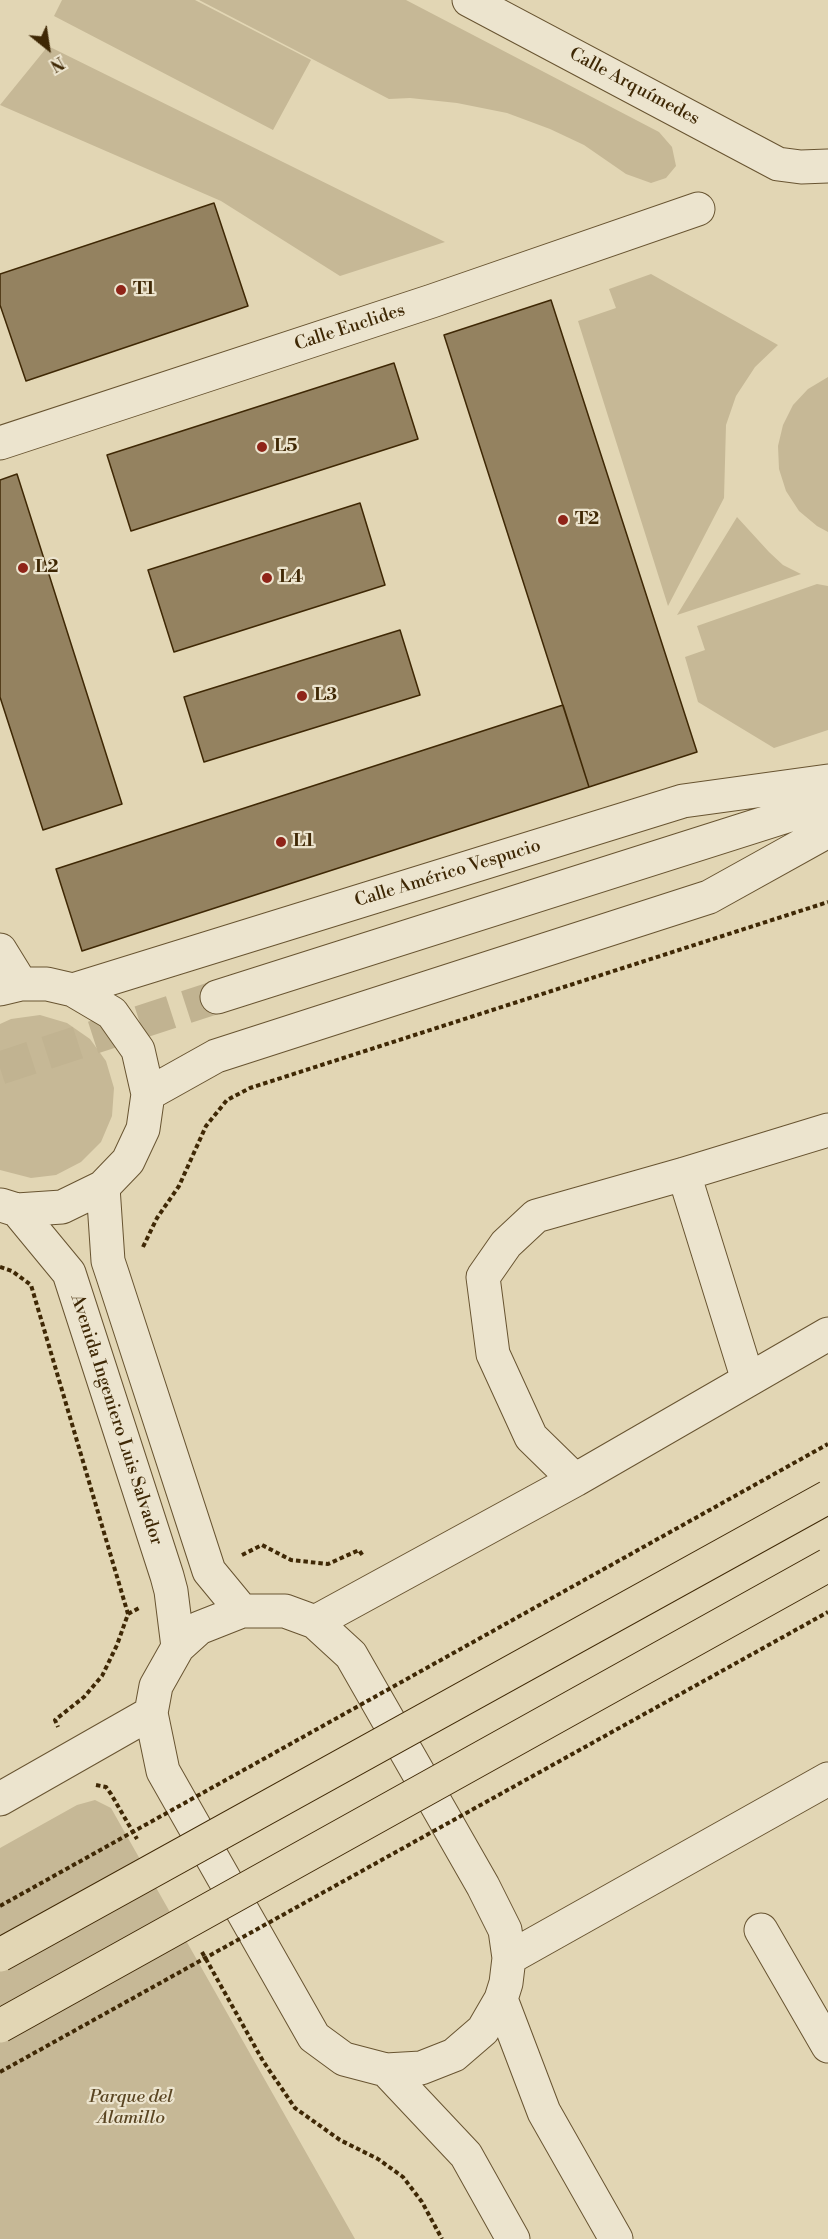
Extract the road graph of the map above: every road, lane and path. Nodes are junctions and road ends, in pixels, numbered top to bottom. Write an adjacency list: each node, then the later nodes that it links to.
1 (470, 0): 2 (street, Calle Arquímedes)
2 (814, 166)
3 (698, 209): 4 (street, Calle Euclides)
4 (0, 443)
5 (828, 781): 11 (street, Calle Américo Vespucio)
6 (828, 802): 12 (street)
7 (821, 844): 13 (street)
8 (828, 902): 18 (path)
9 (0, 950): 10 (street)
10 (11, 986): 11 (street)
11 (73, 990): 13 (street)
12 (217, 997)
13 (148, 1094): 16 (street)
14 (828, 1130): 15 (street)
15 (684, 1174): 21 (street); 23 (street)
16 (104, 1187): 17 (street); 28 (street)
17 (8, 1208): 31 (street, Avenida Ingeniero Luis Salvador)
18 (141, 1250)
19 (0, 1267): 33 (path)
20 (828, 1334): 21 (street)
21 (748, 1380): 23 (street)
22 (828, 1444): 38 (path, bridge)
23 (575, 1480): 30 (street)
24 (828, 1497): 41 (main road, bridge)
25 (242, 1555): 26 (path)
26 (366, 1561)
27 (828, 1565): 44 (main road, bridge)
28 (242, 1611): 30 (street); 31 (street)
29 (828, 1612): 47 (path, bridge)
30 (315, 1622): 42 (street)
31 (178, 1647): 32 (street)
32 (151, 1713): 36 (street); 46 (street)
33 (59, 1730)
34 (828, 1779): 42 (street)
35 (90, 1787): 37 (path)
36 (0, 1799)
37 (140, 1845)
38 (0, 1906)
39 (761, 1930): 45 (street)
40 (199, 1948): 48 (path)
41 (0, 1955)
42 (509, 1958): 43 (street)
43 (501, 1999): 46 (street); 50 (street)
44 (0, 2026)
45 (828, 2046)
46 (386, 2070): 49 (street)
47 (0, 2072)
48 (442, 2239)
49 (513, 2239)
50 (616, 2239)

